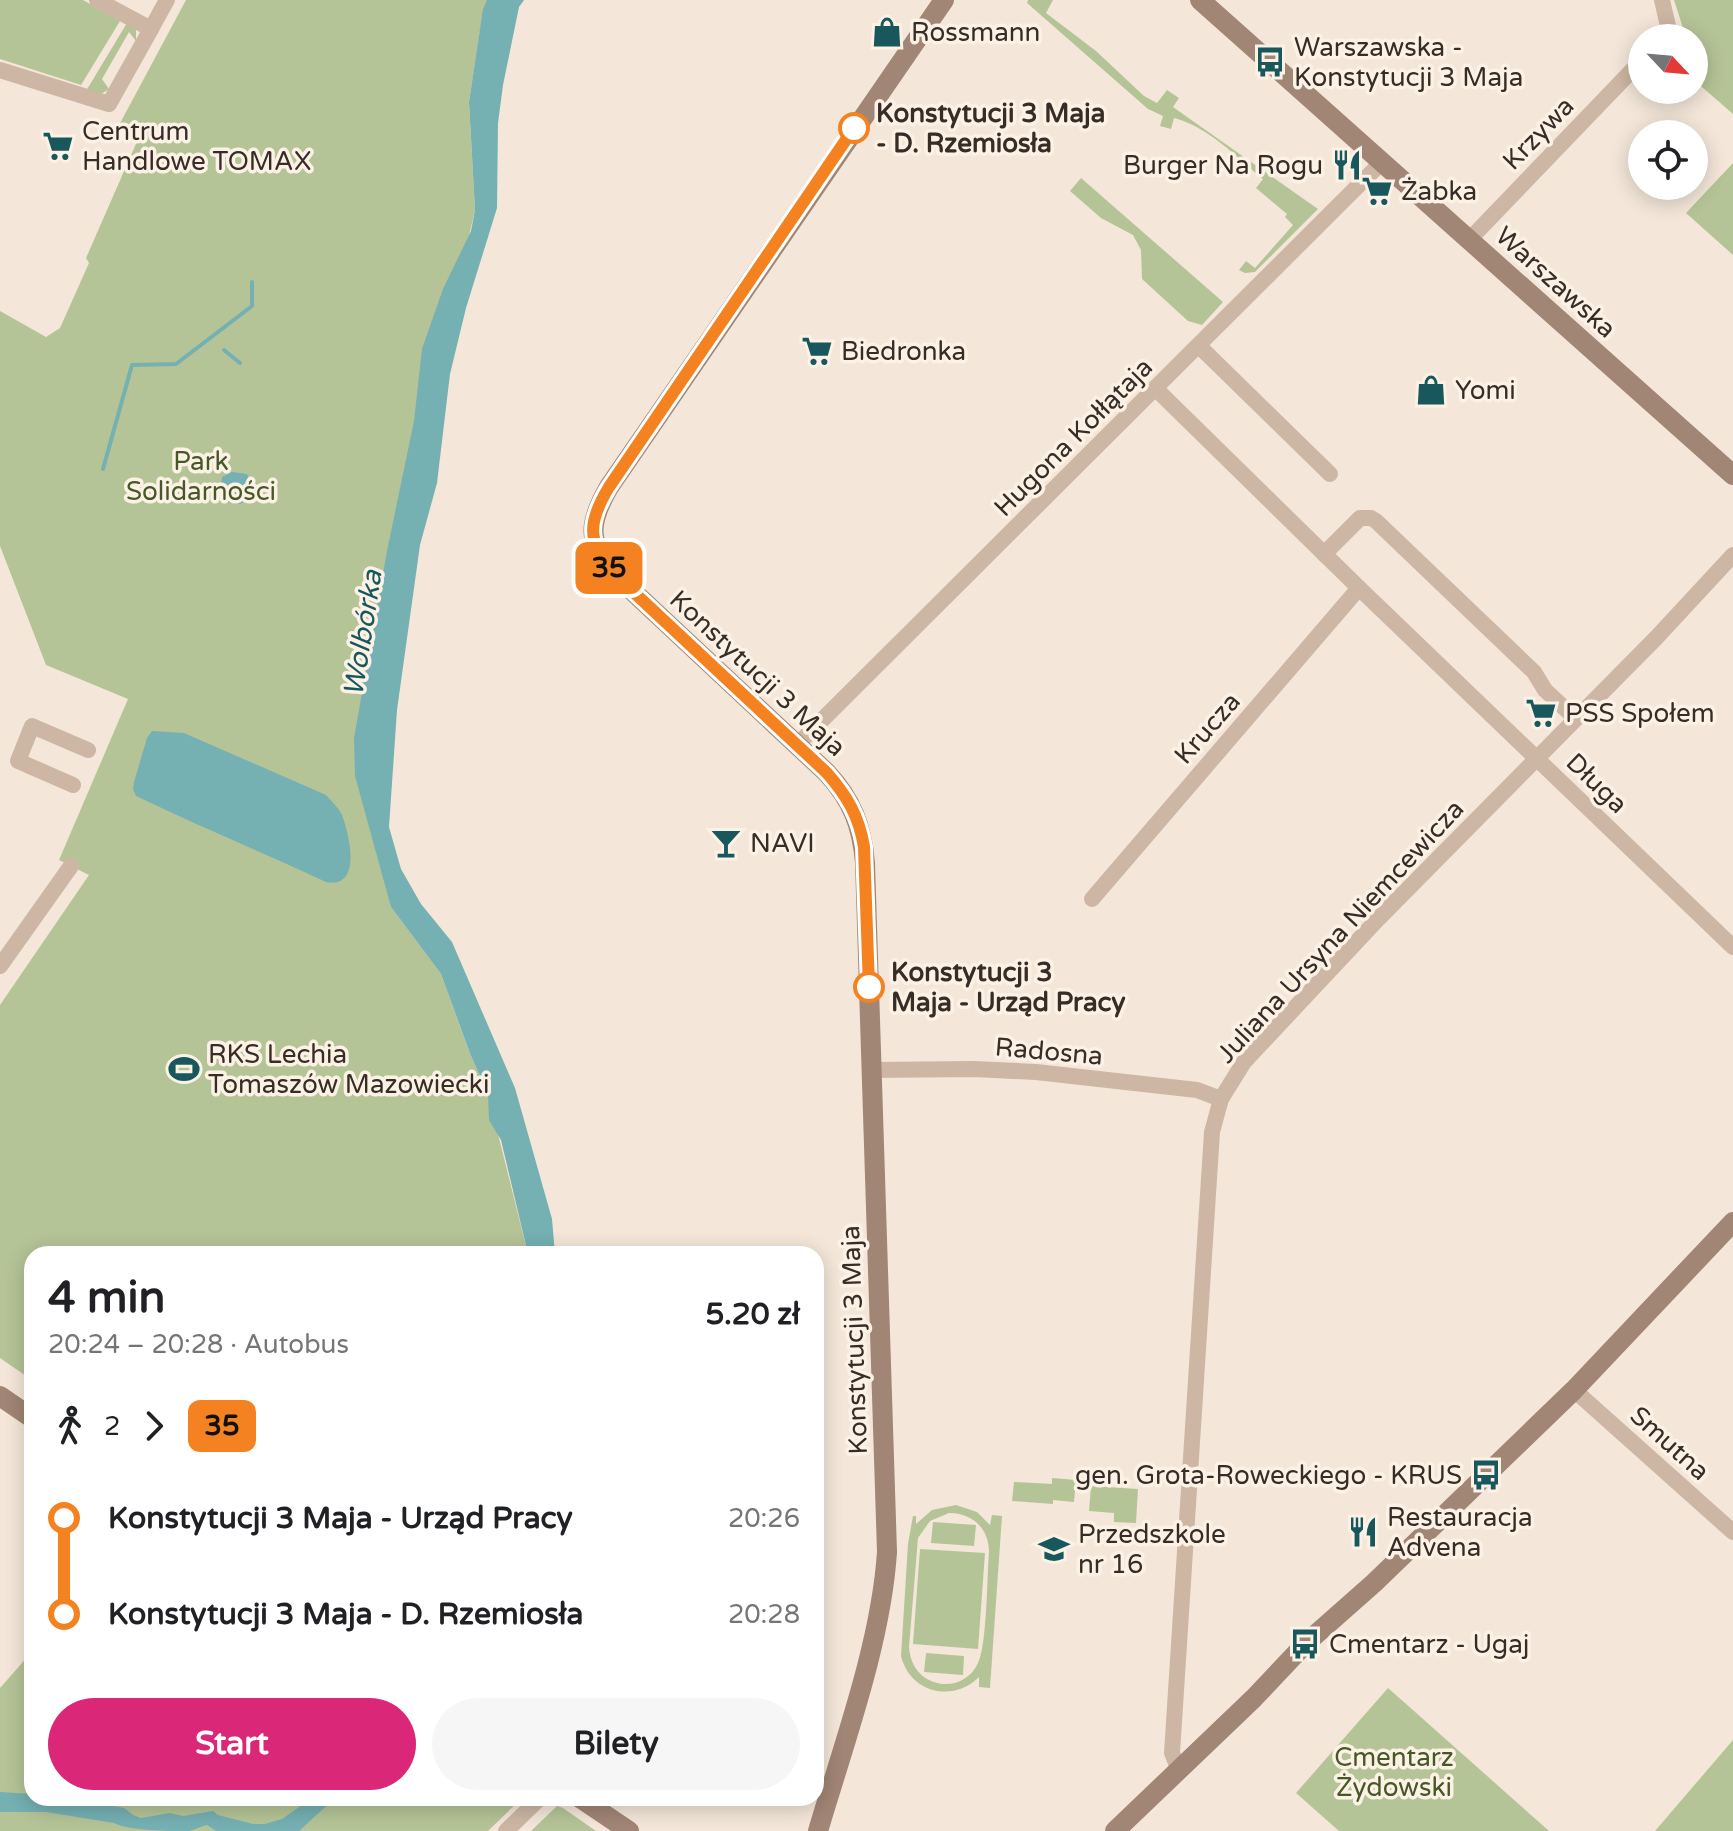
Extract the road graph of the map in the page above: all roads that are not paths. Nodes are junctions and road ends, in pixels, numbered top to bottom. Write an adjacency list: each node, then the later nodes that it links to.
1 (97, 0): 7 (street)
2 (167, 0): 7 (street)
3 (944, 0): 20 (street, Konstytucji 3 Maja)
4 (1200, 0): 10 (street, Warszawska)
5 (1662, 0): 6 (street)
6 (1668, 24)
7 (151, 29): 8 (street)
8 (0, 70)
9 (1628, 75): 11 (street, Krzywa)
10 (1382, 162): 11 (street, Warszawska); 12 (street, Hugona Kołłątaja)
11 (1469, 240): 15 (street, Warszawska)
12 (1199, 346): 13 (street, Hugona Kołłątaja); 14 (street)
13 (1156, 389): 16 (street, Długa); 20 (street, Hugona Kołłątaja)
14 (1330, 474)
15 (1733, 475)
16 (1324, 554): 18 (street, Długa); 19 (street, Długa)
17 (1733, 555): 19 (street, Juliana Ursyna Niemcewicza)
18 (1359, 588): 22 (street, Długa); 25 (street, Krucza)
19 (1575, 718): 22 (street, Juliana Ursyna Niemcewicza)
20 (797, 745): 28 (street, Konstytucji 3 Maja)
21 (88, 750): 23 (street)
22 (1536, 757): 26 (street, Długa); 29 (street, Juliana Ursyna Niemcewicza)
23 (73, 785)
24 (71, 866): 27 (street)
25 (1092, 899)
26 (1733, 947)
27 (0, 966)
28 (871, 1070): 29 (street, Radosna); 40 (street, Konstytucji 3 Maja)
29 (1221, 1099): 35 (street, Juliana Ursyna Niemcewicza)
30 (1733, 1222): 31 (street)
31 (1574, 1390): 34 (street, Smutna); 35 (street)
32 (0, 1396): 33 (street)
33 (24, 1412)
34 (1733, 1532)
35 (1179, 1770): 41 (street)
36 (532, 1806): 38 (street)
37 (592, 1806): 39 (street)
38 (506, 1831)
39 (629, 1831)
40 (818, 1831)
41 (1115, 1831)

